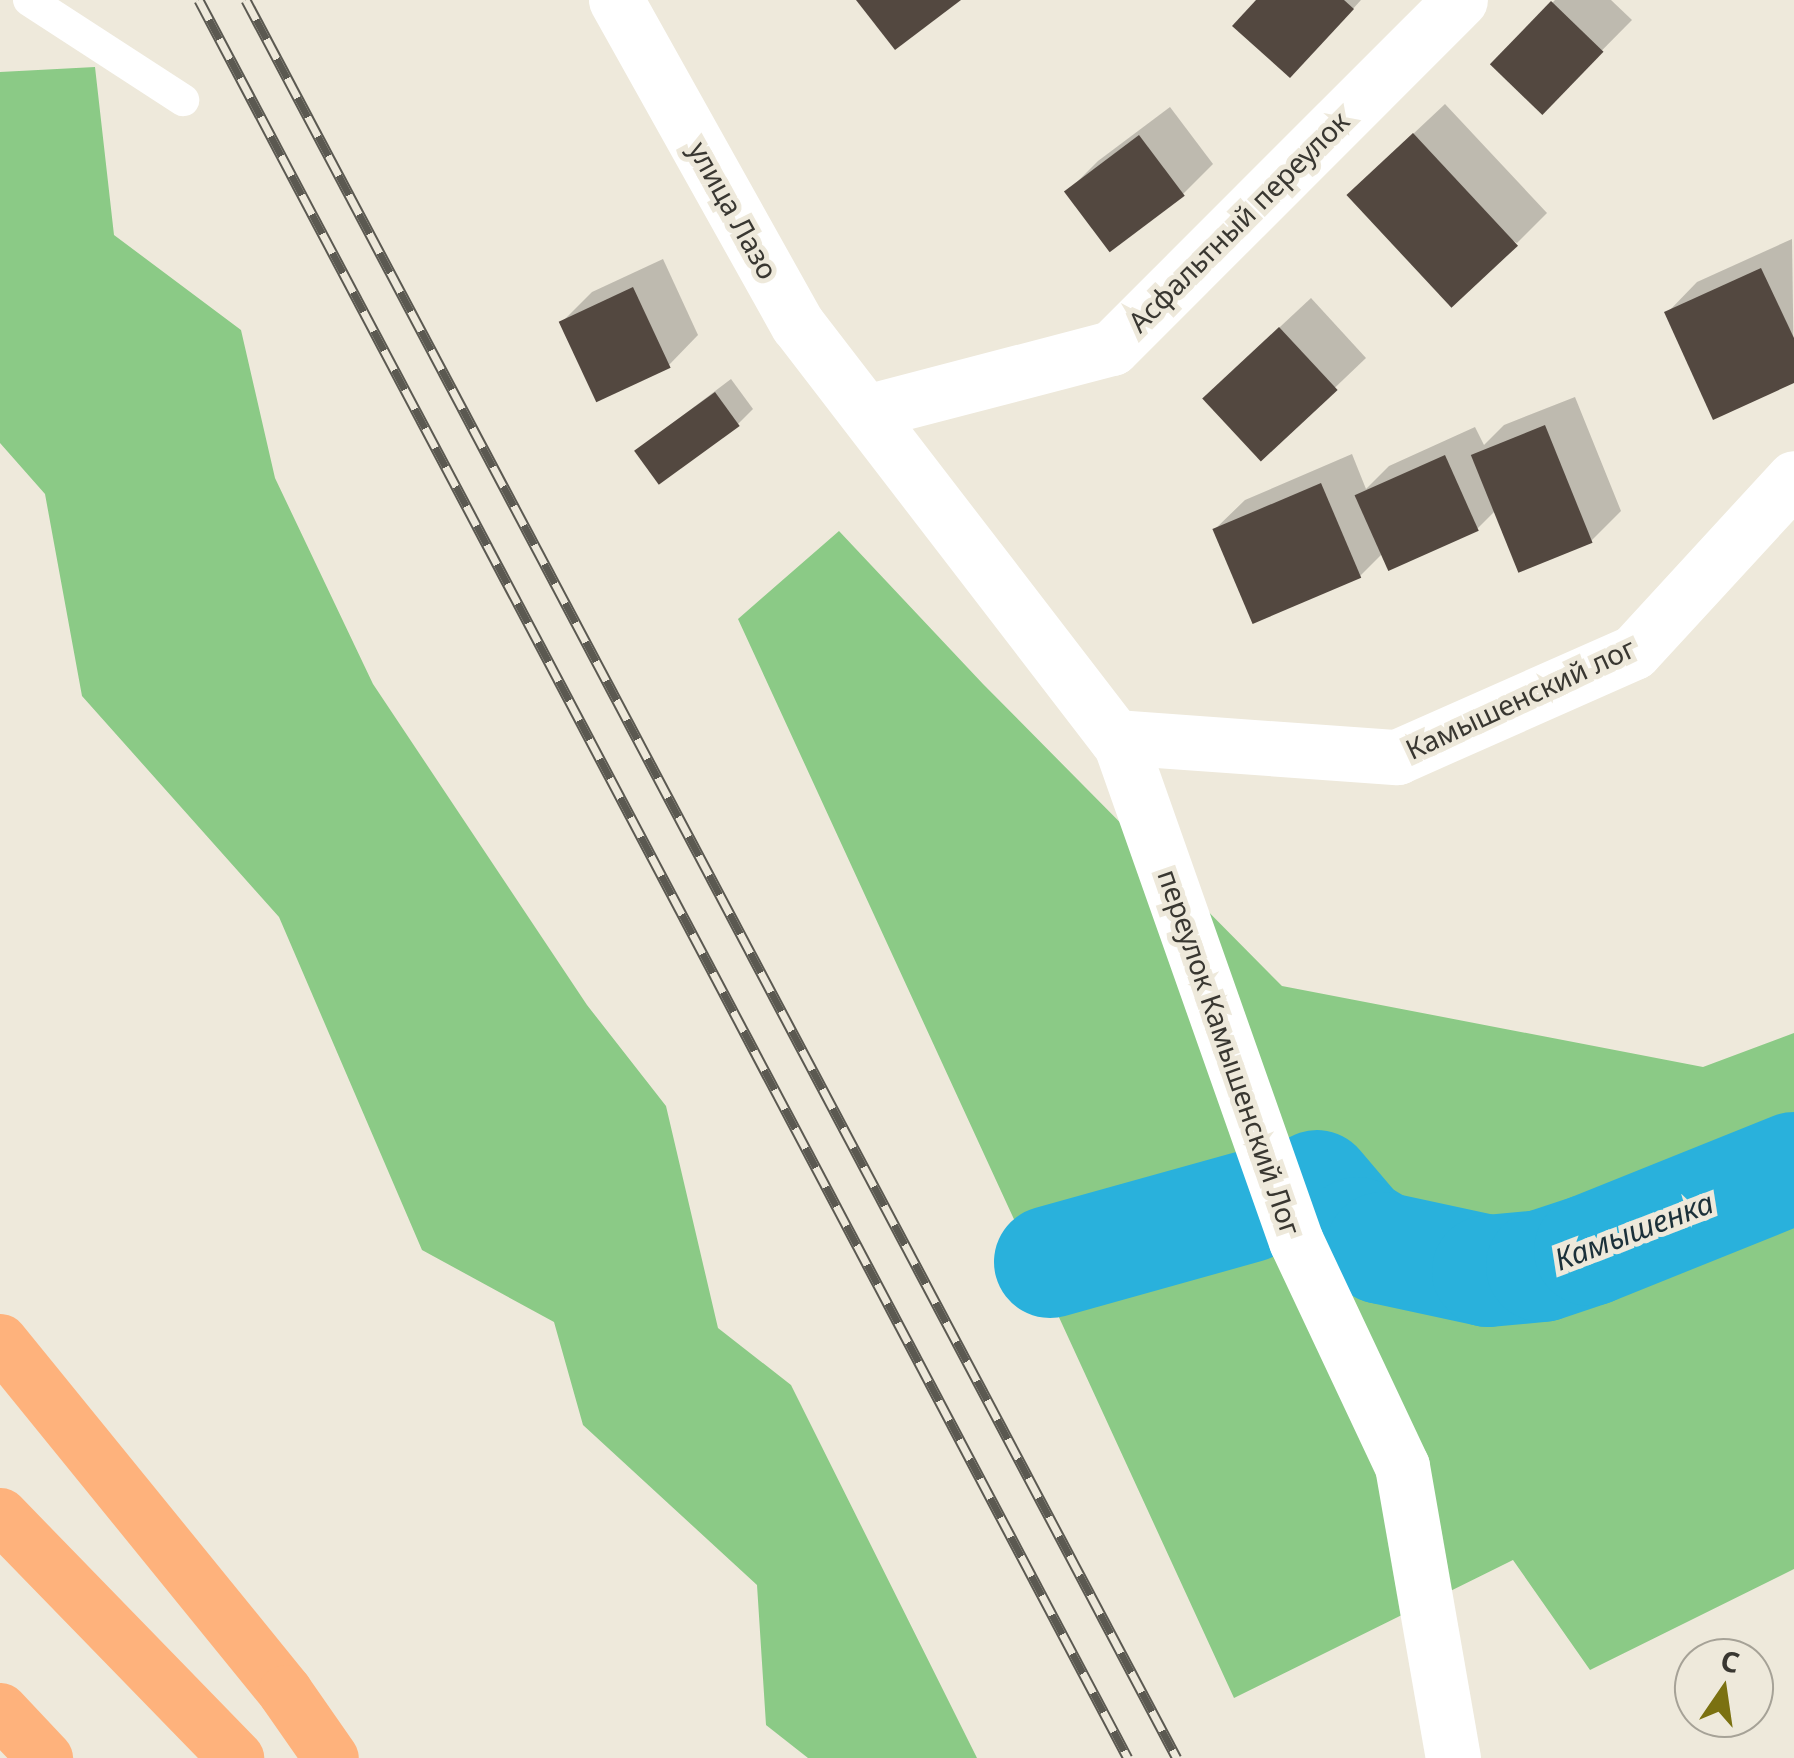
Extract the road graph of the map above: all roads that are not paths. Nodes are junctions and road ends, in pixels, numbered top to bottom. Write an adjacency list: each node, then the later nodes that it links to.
1 (29, 0): 4 (lane)
2 (616, 0): 5 (street, улица Лазо)
3 (1460, 0): 5 (street, Асфальтный переулок)
4 (183, 100)
5 (866, 412): 7 (street, переулок Камышенский Лог)
6 (1794, 478): 7 (street, Камышенский лог)
7 (1115, 737): 14 (street, переулок Камышенский Лог)
8 (0, 1341): 13 (highway)
9 (0, 1515): 12 (highway)
10 (0, 1710): 11 (highway)
11 (46, 1758)
12 (236, 1758)
13 (331, 1758)
14 (1453, 1758)

